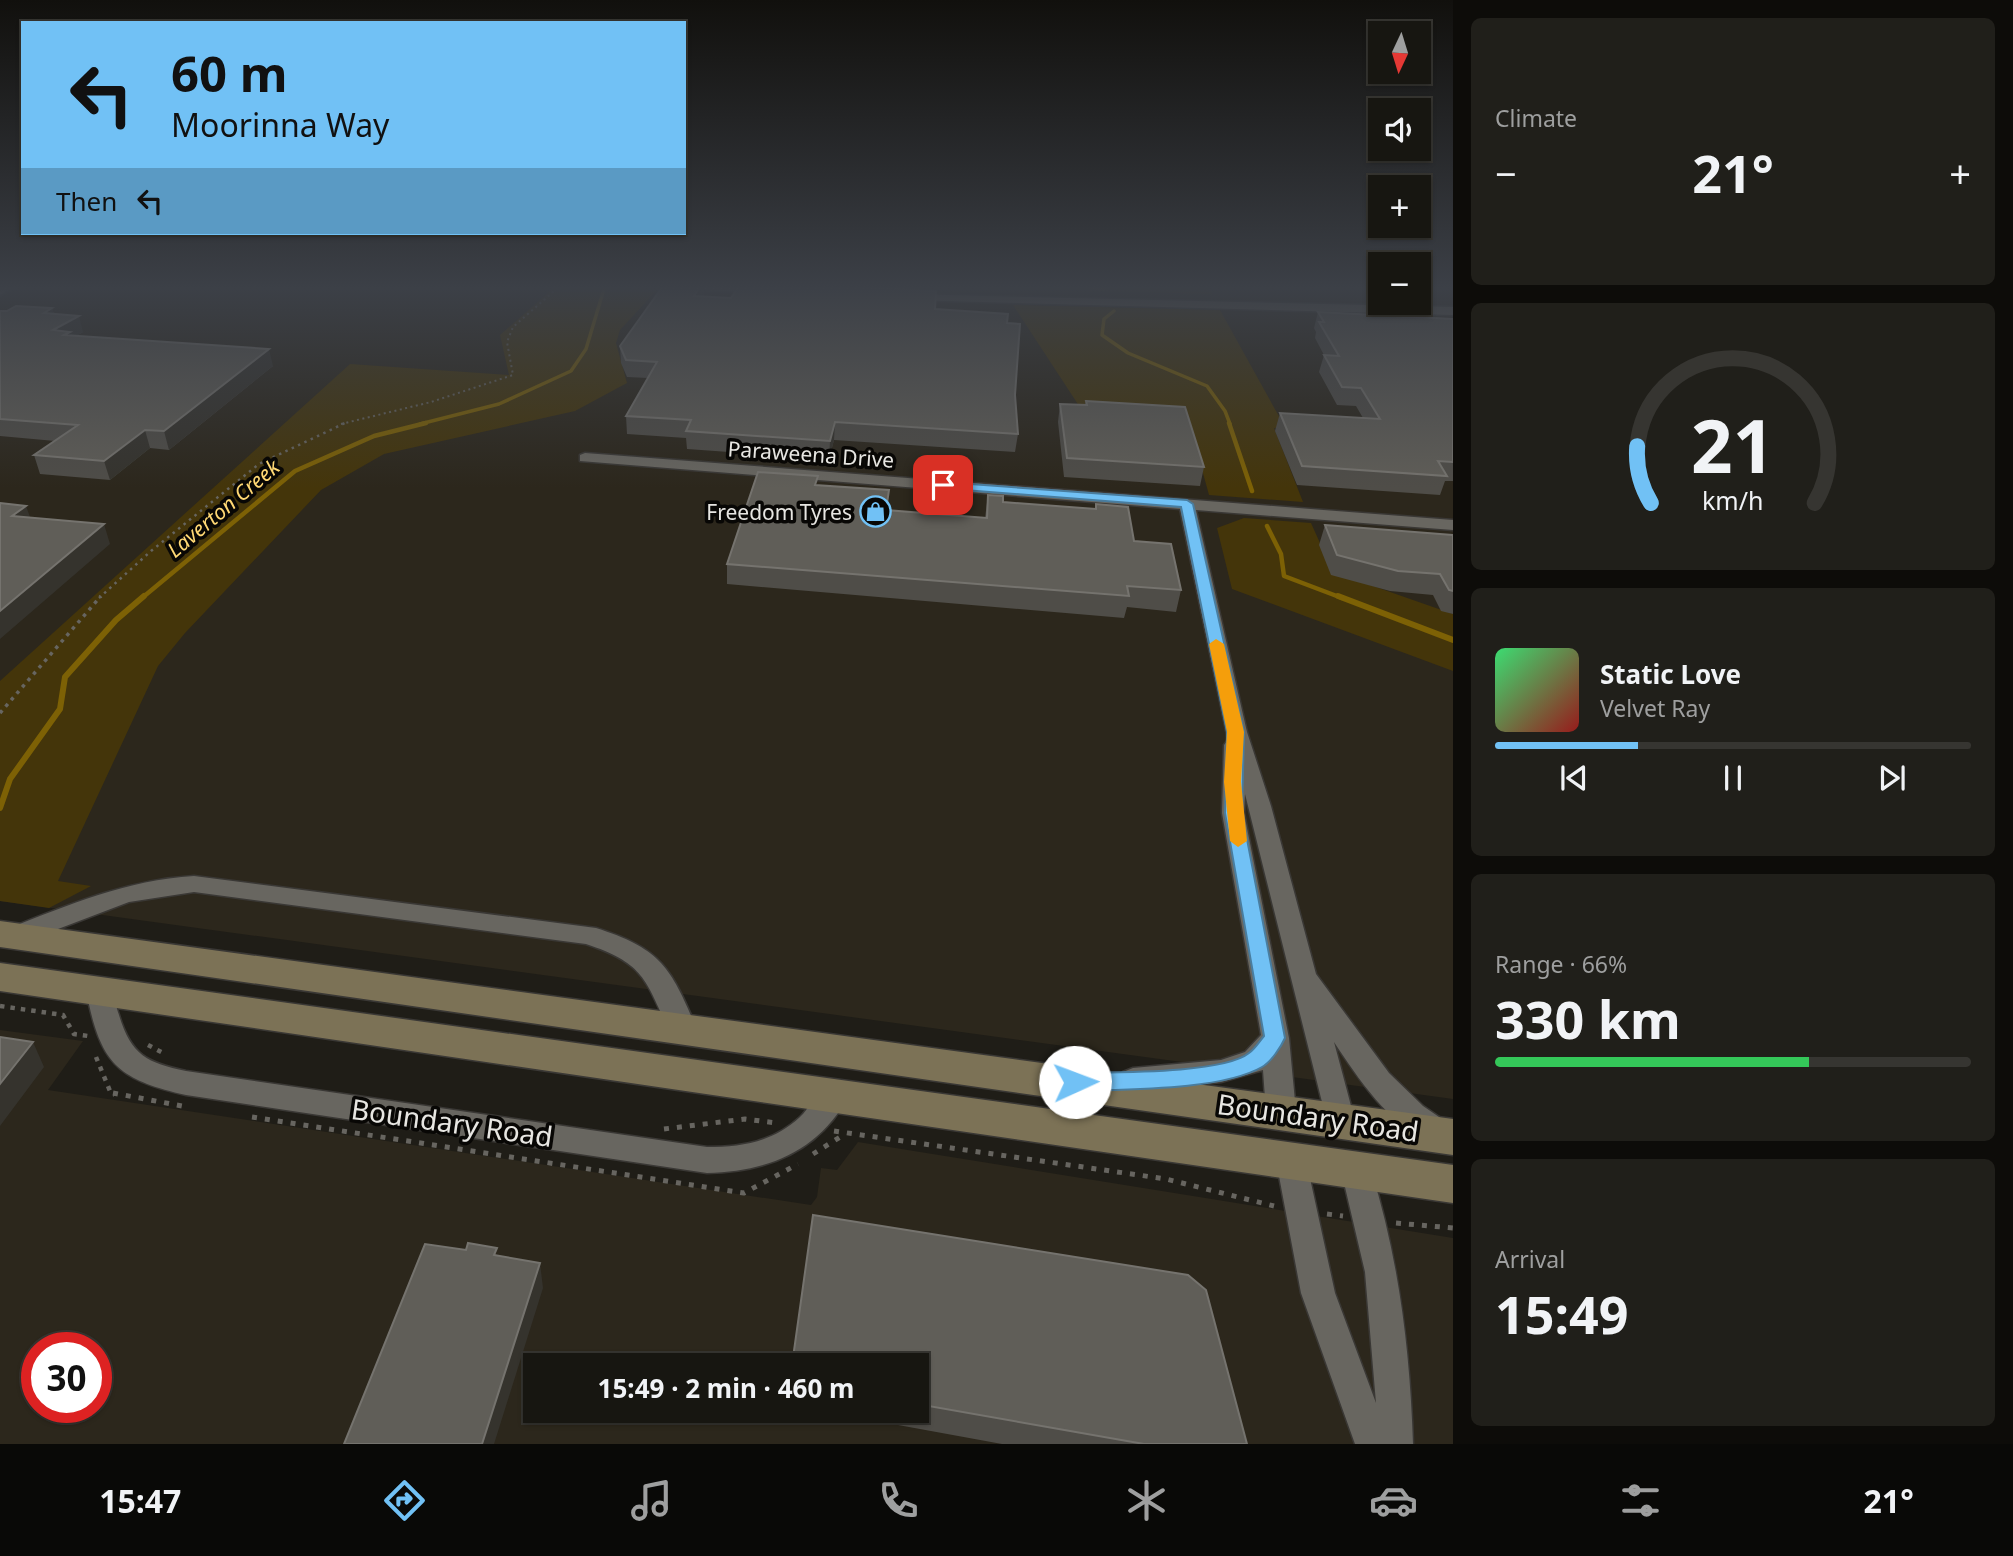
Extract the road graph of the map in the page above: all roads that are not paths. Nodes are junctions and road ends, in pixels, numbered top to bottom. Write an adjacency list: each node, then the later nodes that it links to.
1 (585, 457): 2 (street, Paraweena Drive)
2 (1187, 504): 3 (street, Paraweena Drive); 4 (street)
3 (1453, 525)
4 (1236, 732): 6 (street); 10 (street)
5 (7, 935): 9 (main road, Boundary Road); 9 (street, Boundary Road)
6 (1300, 969): 15 (street); 16 (street)
7 (99, 990): 8 (main road, Boundary Road); 13 (main road, Boundary Road); 13 (street, Boundary Road)
8 (1, 1000)
9 (683, 1029): 11 (main road, Boundary Road)
10 (1275, 1038): 12 (street); 14 (street)
11 (775, 1042): 12 (main road, Boundary Road); 13 (main road)
12 (1075, 1082): 14 (main road, Boundary Road)
13 (822, 1111): 17 (main road, Boundary Road)
14 (1281, 1112): 15 (main road, Boundary Road); 17 (main road)
15 (1340, 1121): 16 (main road, Boundary Road); 18 (main road)
16 (1449, 1136)
17 (1291, 1160): 18 (main road, Boundary Road); 20 (street)
18 (1356, 1170): 19 (main road, Boundary Road); 21 (street)
19 (1453, 1184)
20 (1373, 1444)
21 (1395, 1444)

